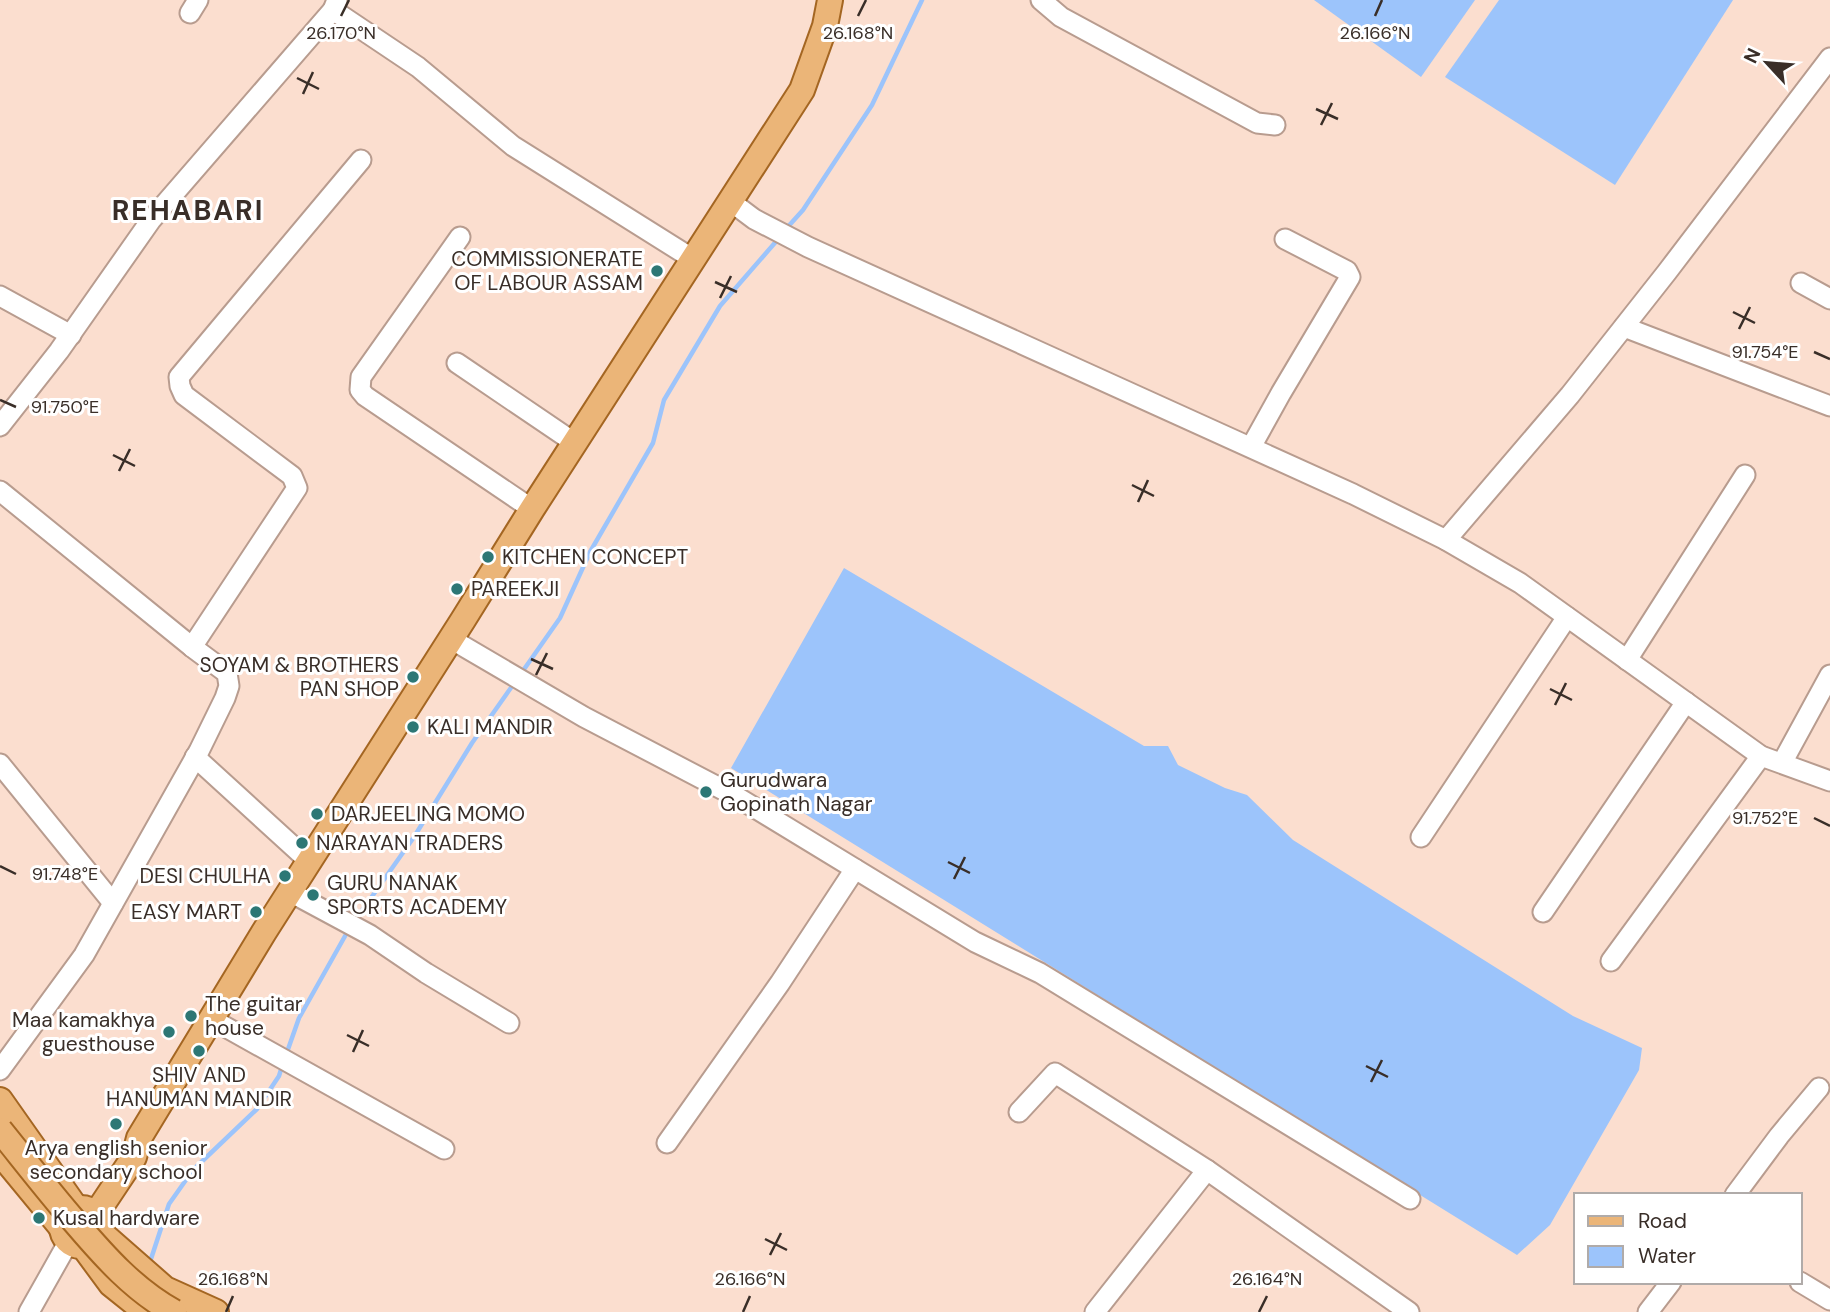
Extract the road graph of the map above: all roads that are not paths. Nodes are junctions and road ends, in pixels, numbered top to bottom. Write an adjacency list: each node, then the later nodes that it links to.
1 (830, 0): 7 (main road)
2 (1041, 0): 5 (street)
3 (335, 5): 10 (street); 15 (street)
4 (1830, 58): 14 (street)
5 (1275, 125)
6 (361, 160): 27 (street)
7 (730, 201): 10 (main road); 20 (street)
8 (460, 237): 23 (street)
9 (1285, 239): 20 (street)
10 (693, 259): 19 (main road)
11 (1801, 283): 13 (street)
12 (0, 296): 15 (street)
13 (1830, 299)
14 (1624, 327): 17 (street); 24 (street)
15 (71, 335): 18 (street)
16 (457, 363): 19 (street)
17 (1830, 406)
18 (0, 426)
19 (575, 443): 23 (main road)
20 (1251, 447): 24 (street)
21 (1745, 475): 28 (street)
22 (0, 491): 27 (street)
23 (532, 509): 26 (main road)
24 (1446, 540): 25 (street)
25 (1567, 617): 28 (street); 36 (street)
26 (452, 639): 37 (main road); 38 (street)
27 (192, 647): 32 (street)
28 (1627, 660): 30 (street)
29 (1830, 675): 34 (street)
30 (1686, 702): 31 (street); 41 (street)
31 (1761, 756): 34 (street); 42 (street)
32 (195, 757): 37 (street); 40 (street)
33 (0, 764): 40 (street)
34 (1782, 764): 35 (street)
35 (1830, 781)
36 (1420, 837)
37 (309, 861): 39 (main road)
38 (855, 869): 50 (street); 55 (street)
39 (290, 892): 43 (main road); 44 (street)
40 (113, 903): 45 (street)
41 (1543, 912)
42 (1611, 961)
43 (213, 1020): 51 (street); 56 (main road)
44 (509, 1023)
45 (0, 1070)
46 (1819, 1088): 54 (street)
47 (0, 1100): 56 (main road)
48 (1019, 1112): 53 (street)
49 (0, 1130): 63 (main road, bridge)
50 (667, 1143)
51 (444, 1149)
52 (0, 1153): 56 (main road)
53 (1207, 1170): 65 (street); 66 (street)
54 (1736, 1193)
55 (1410, 1199)
56 (81, 1228): 60 (main road); 61 (street); 62 (street); 64 (main road)
57 (1802, 1283): 59 (street)
58 (1669, 1284): 67 (street)
59 (1830, 1300)
60 (143, 1310)
61 (29, 1312)
62 (41, 1312)
63 (174, 1312)
64 (216, 1312)
65 (1095, 1312)
66 (1409, 1312)
67 (1648, 1312)

